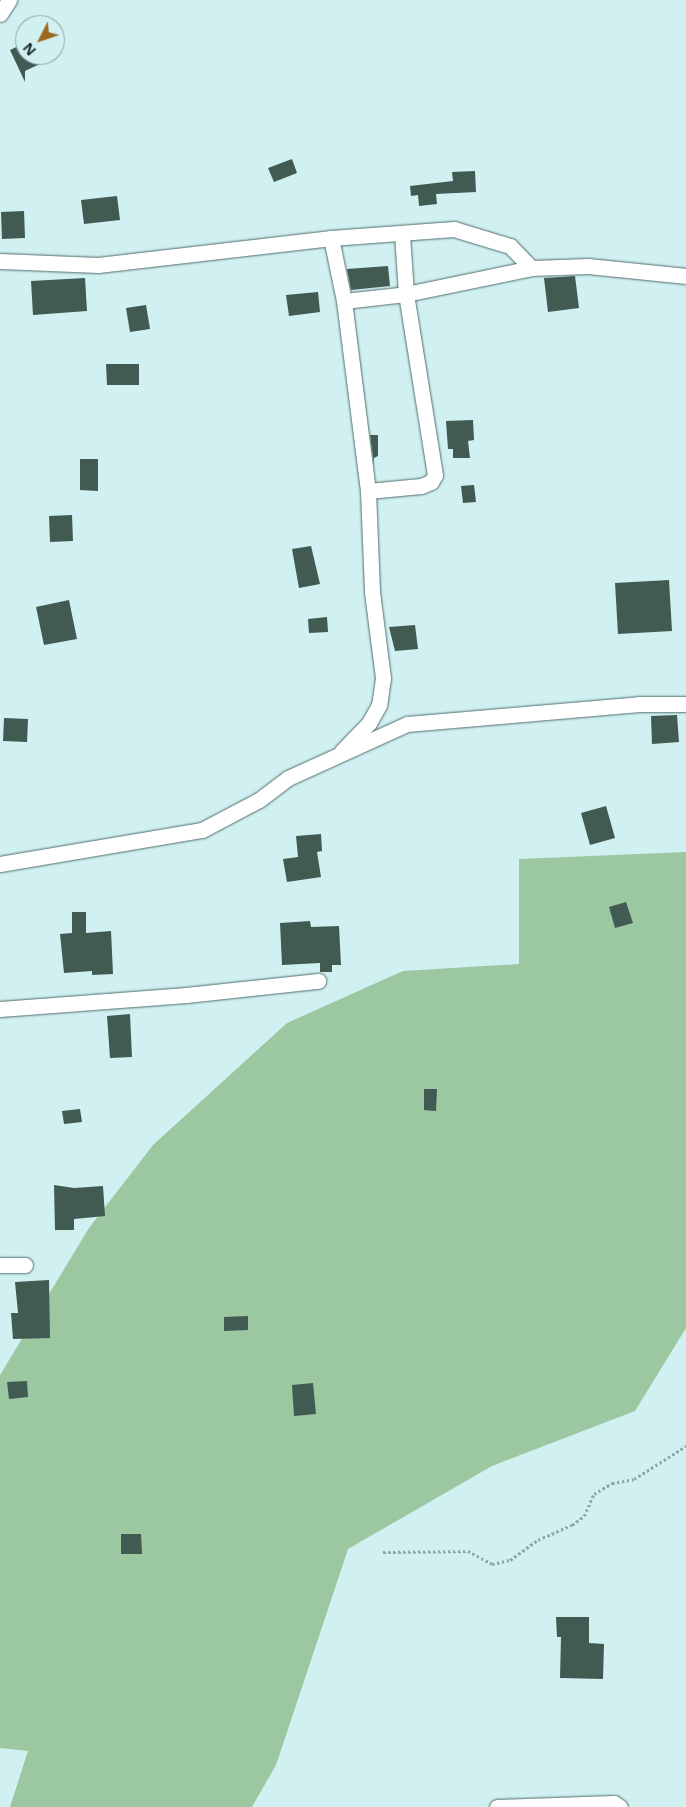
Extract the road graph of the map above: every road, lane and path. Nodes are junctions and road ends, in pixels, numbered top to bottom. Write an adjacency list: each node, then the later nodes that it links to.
1 (9, 0): 2 (street)
2 (0, 14)
3 (402, 233): 4 (street); 6 (street); 8 (street)
4 (331, 238): 5 (street); 9 (street)
5 (0, 261)
6 (531, 268): 7 (street); 8 (street)
7 (686, 276)
8 (406, 294): 9 (street); 10 (street)
9 (344, 301): 10 (street)
10 (368, 491): 12 (street)
11 (686, 704): 12 (street)
12 (335, 758): 13 (street)
13 (0, 864)
14 (318, 981): 15 (street)
15 (0, 1009)
16 (25, 1265): 17 (street)
17 (0, 1266)
18 (686, 1446): 19 (path)
19 (383, 1552)
20 (497, 1807): 21 (street)
21 (620, 1807)

